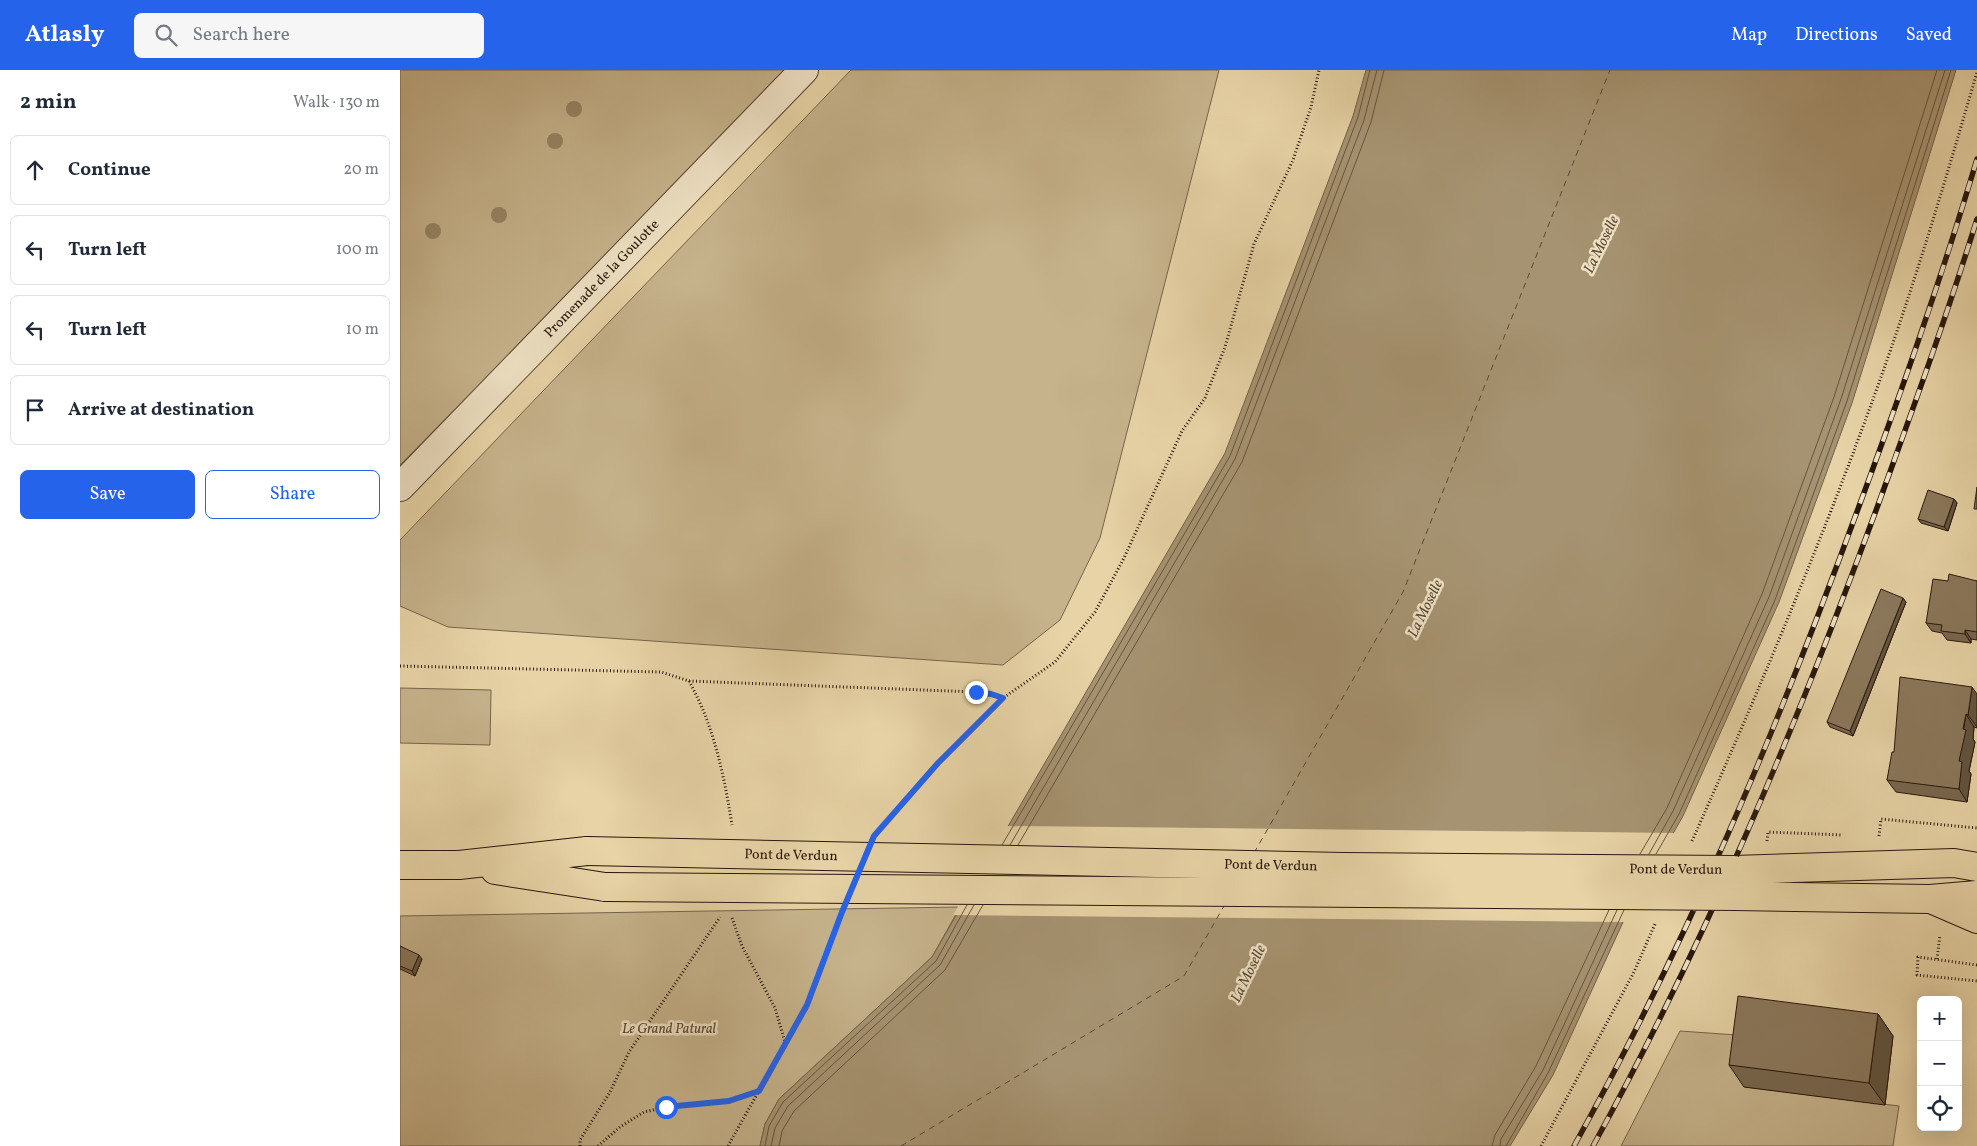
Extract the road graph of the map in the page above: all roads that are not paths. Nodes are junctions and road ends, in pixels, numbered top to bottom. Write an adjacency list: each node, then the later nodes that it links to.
1 (804, 70): 2 (street, Promenade de la Goulotte)
2 (400, 487)
3 (1969, 861): 5 (main road, Pont de Verdun, bridge)
4 (400, 865): 5 (main road)
5 (459, 865): 7 (main road, Pont de Verdun, bridge)
6 (1977, 895): 7 (main road, Pont de Verdun)
7 (1930, 899): 8 (main road, Pont de Verdun)
8 (1977, 919)

